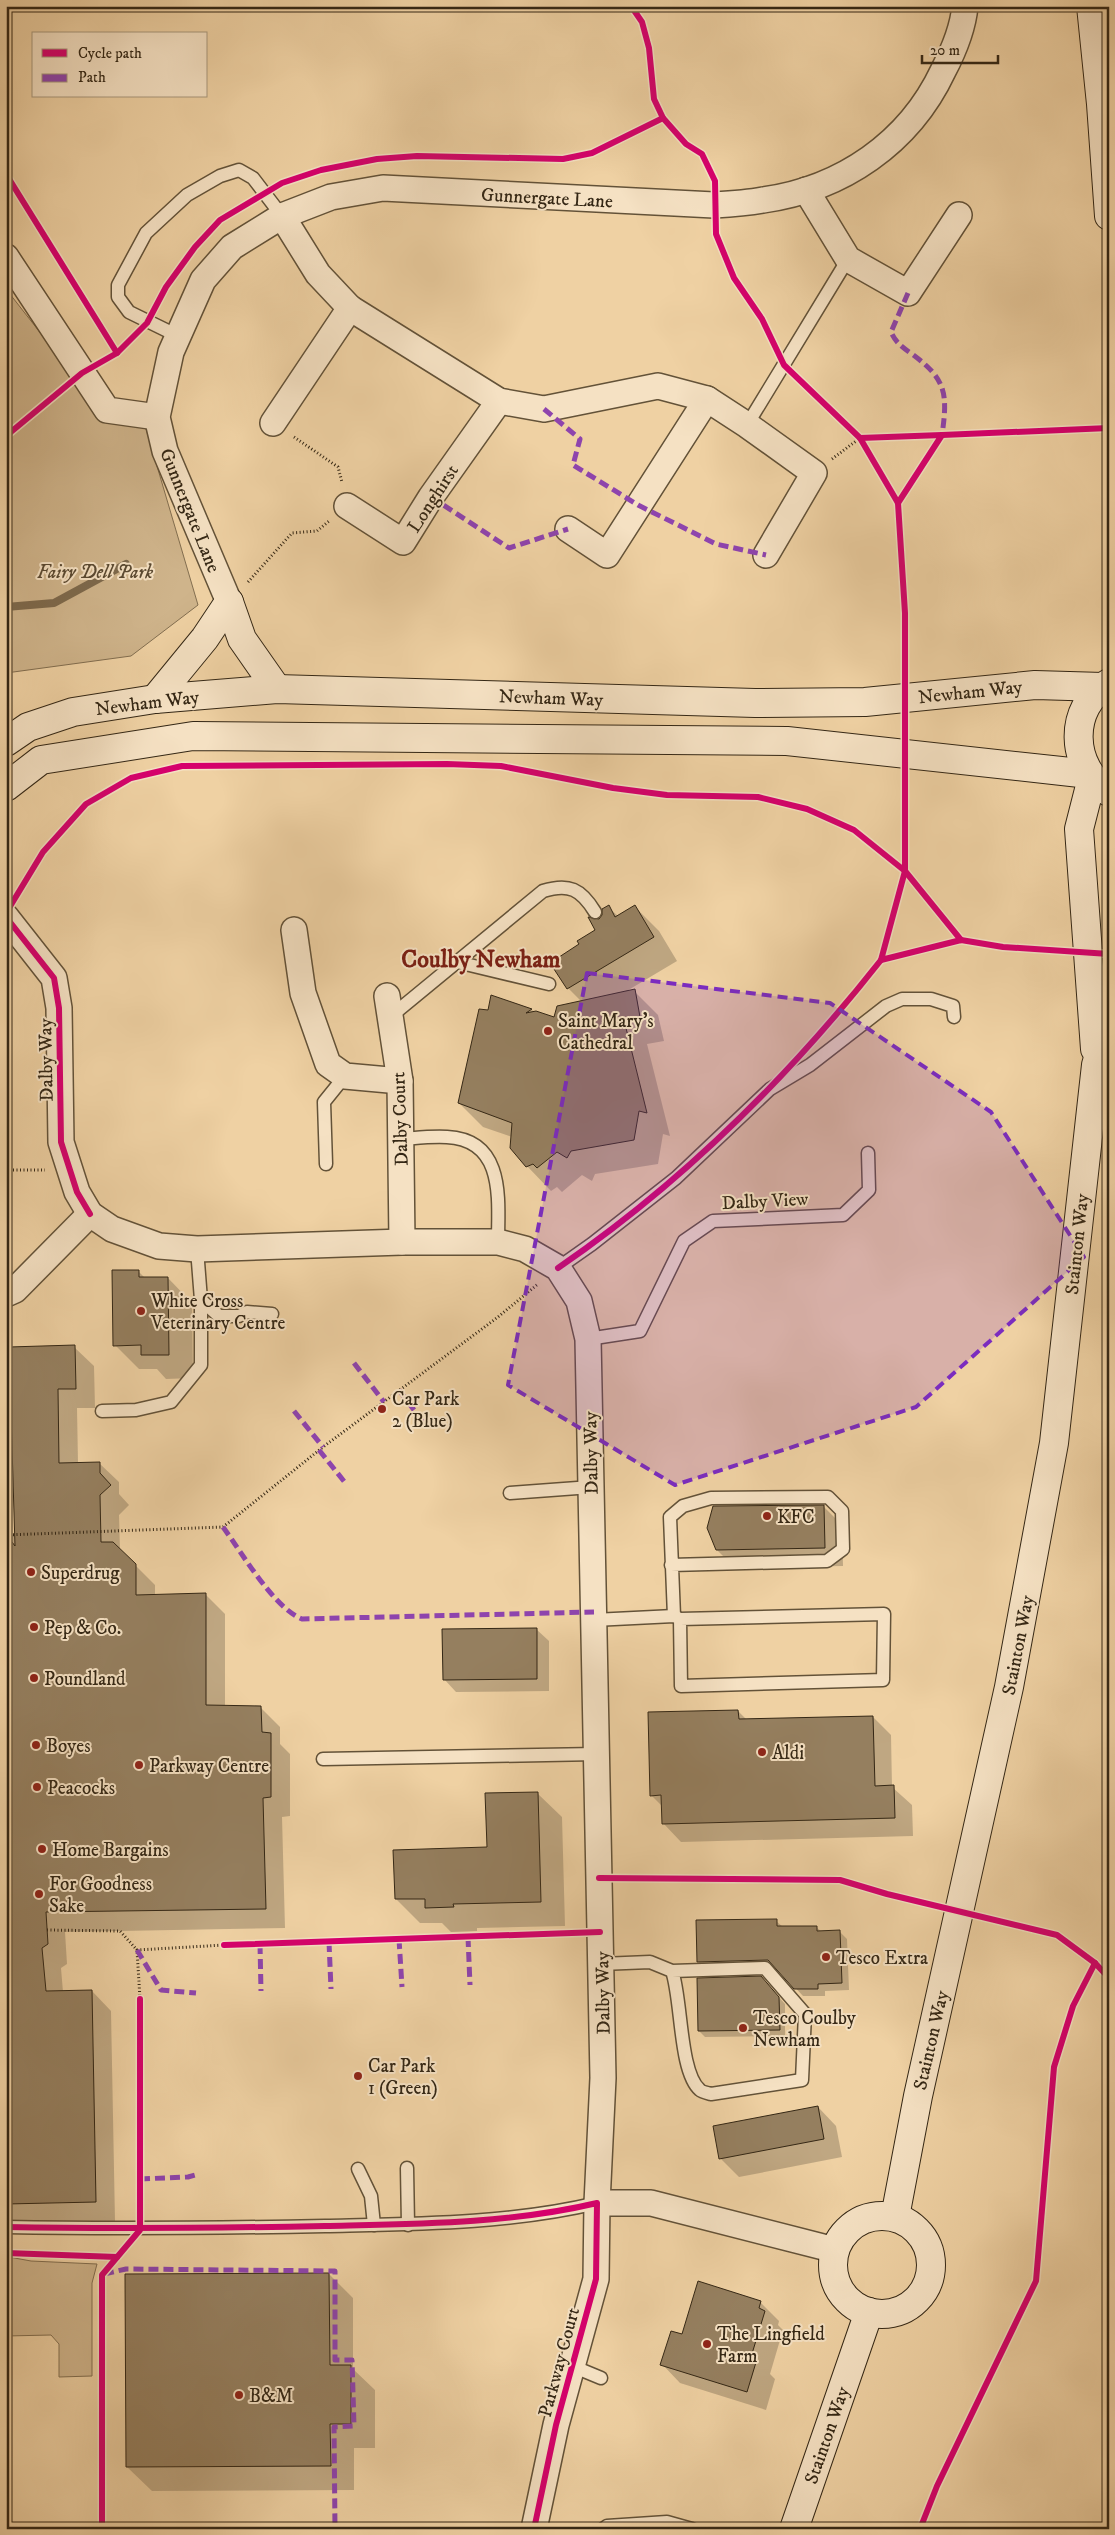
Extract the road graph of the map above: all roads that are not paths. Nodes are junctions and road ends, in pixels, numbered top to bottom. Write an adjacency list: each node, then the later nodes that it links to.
1 (965, 6): 3 (street, Gunnergate Lane)
2 (1091, 6): 6 (street)
3 (806, 190): 5 (street, Gunnergate Lane); 8 (street)
4 (959, 214): 8 (street)
5 (282, 216): 9 (street); 10 (street, Gunnergate Lane); 10 (lane)
6 (1109, 216)
7 (6, 257): 13 (street)
8 (848, 259): 15 (lane)
9 (350, 308): 12 (street); 14 (street)
10 (178, 336): 13 (street, Gunnergate Lane)
11 (707, 399): 12 (street); 15 (street); 17 (street)
12 (499, 401): 16 (street, Longhirst)
13 (157, 417): 19 (street, Gunnergate Lane)
14 (273, 423)
15 (748, 425): 18 (street)
16 (347, 506)
17 (568, 529)
18 (766, 555)
19 (229, 602): 21 (street); 22 (street)
20 (1107, 678): 21 (street, Newham Way); 24 (street)
21 (277, 690): 22 (street, Newham Way)
22 (155, 699): 23 (street, Newham Way)
23 (6, 742)
24 (1096, 781): 25 (street, Newham Way); 34 (street, Stainton Way)
25 (6, 787)
26 (595, 912): 29 (lane)
27 (6, 917): 40 (street, Dalby Way)
28 (294, 930): 35 (street)
29 (457, 962): 30 (lane); 31 (lane)
30 (549, 984)
31 (388, 1006): 36 (street, Dalby Court)
32 (954, 1016): 44 (lane)
33 (1109, 1021): 34 (street, Stainton Way)
34 (1096, 1065): 62 (street, Stainton Way)
35 (346, 1076): 36 (street); 39 (lane)
36 (400, 1081): 37 (street, Dalby Court)
37 (401, 1139): 41 (street, Dalby Court); 42 (lane)
38 (868, 1153): 48 (lane, Dalby View)
39 (326, 1164)
40 (90, 1214): 43 (street, Dalby Way); 45 (street)
41 (402, 1242): 42 (street, Dalby Way); 43 (street, Dalby Way)
42 (498, 1242): 44 (street, Dalby Way)
43 (197, 1249): 46 (lane)
44 (558, 1268): 48 (street, Dalby Way)
45 (6, 1294)
46 (201, 1300): 47 (lane); 49 (lane)
47 (272, 1314)
48 (588, 1339): 50 (street, Dalby Way)
49 (102, 1411)
50 (591, 1487): 51 (lane); 54 (street, Dalby Way)
51 (510, 1493)
52 (671, 1565): 52 (lane); 53 (lane)
53 (677, 1618): 53 (lane); 54 (lane)
54 (594, 1620): 55 (street, Dalby Way)
55 (597, 1754): 56 (lane); 57 (street, Dalby Way)
56 (322, 1758)
57 (601, 1964): 58 (lane); 61 (street, Dalby Way)
58 (672, 1971): 58 (lane)
59 (407, 2168): 64 (lane)
60 (358, 2169): 63 (lane)
61 (597, 2203): 64 (lane); 66 (street); 68 (street, Parkway Court)
62 (895, 2217): 66 (street); 67 (street)
63 (374, 2225): 64 (lane); 65 (lane)
64 (408, 2225)
65 (6, 2227)
66 (836, 2250): 67 (street)
67 (869, 2312): 73 (street, Stainton Way)
68 (572, 2366): 69 (lane); 70 (street, Parkway Court)
69 (601, 2378)
70 (534, 2529)
71 (603, 2529): 72 (lane)
72 (692, 2529)
73 (794, 2529)

